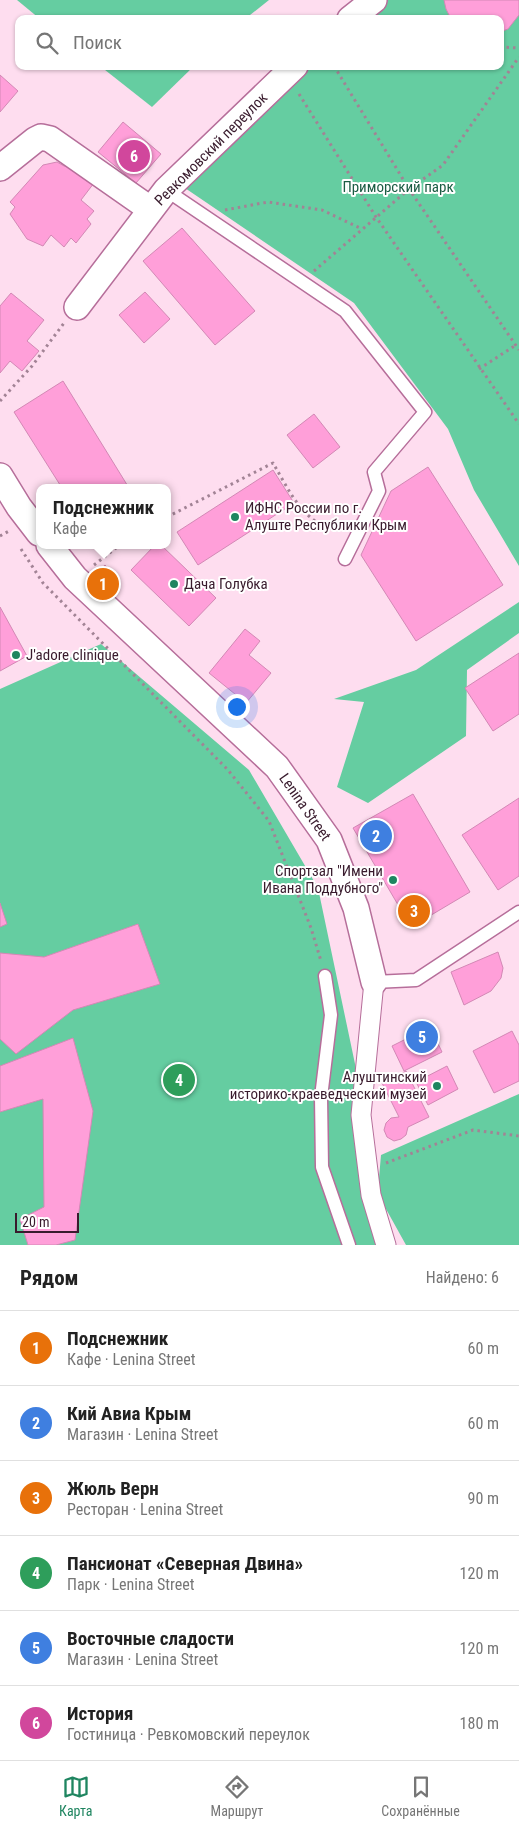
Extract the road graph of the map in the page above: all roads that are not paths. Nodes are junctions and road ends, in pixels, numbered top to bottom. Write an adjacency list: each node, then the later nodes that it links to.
1 (374, 0): 2 (street)
2 (355, 15)
3 (290, 70): 5 (street, Ревкомовский переулок)
4 (0, 168): 6 (street)
5 (166, 190): 6 (street, Ревкомовский переулок); 12 (lane)
6 (150, 209): 7 (street, Ревкомовский переулок)
7 (77, 307)
8 (0, 476): 9 (street)
9 (8, 520): 10 (street)
10 (36, 532)
11 (52, 549): 15 (street, Lenina Street)
12 (345, 559)
13 (519, 912): 15 (lane)
14 (325, 976): 16 (lane)
15 (374, 982): 17 (street, Lenina Street)
16 (349, 1245)
17 (386, 1245)

